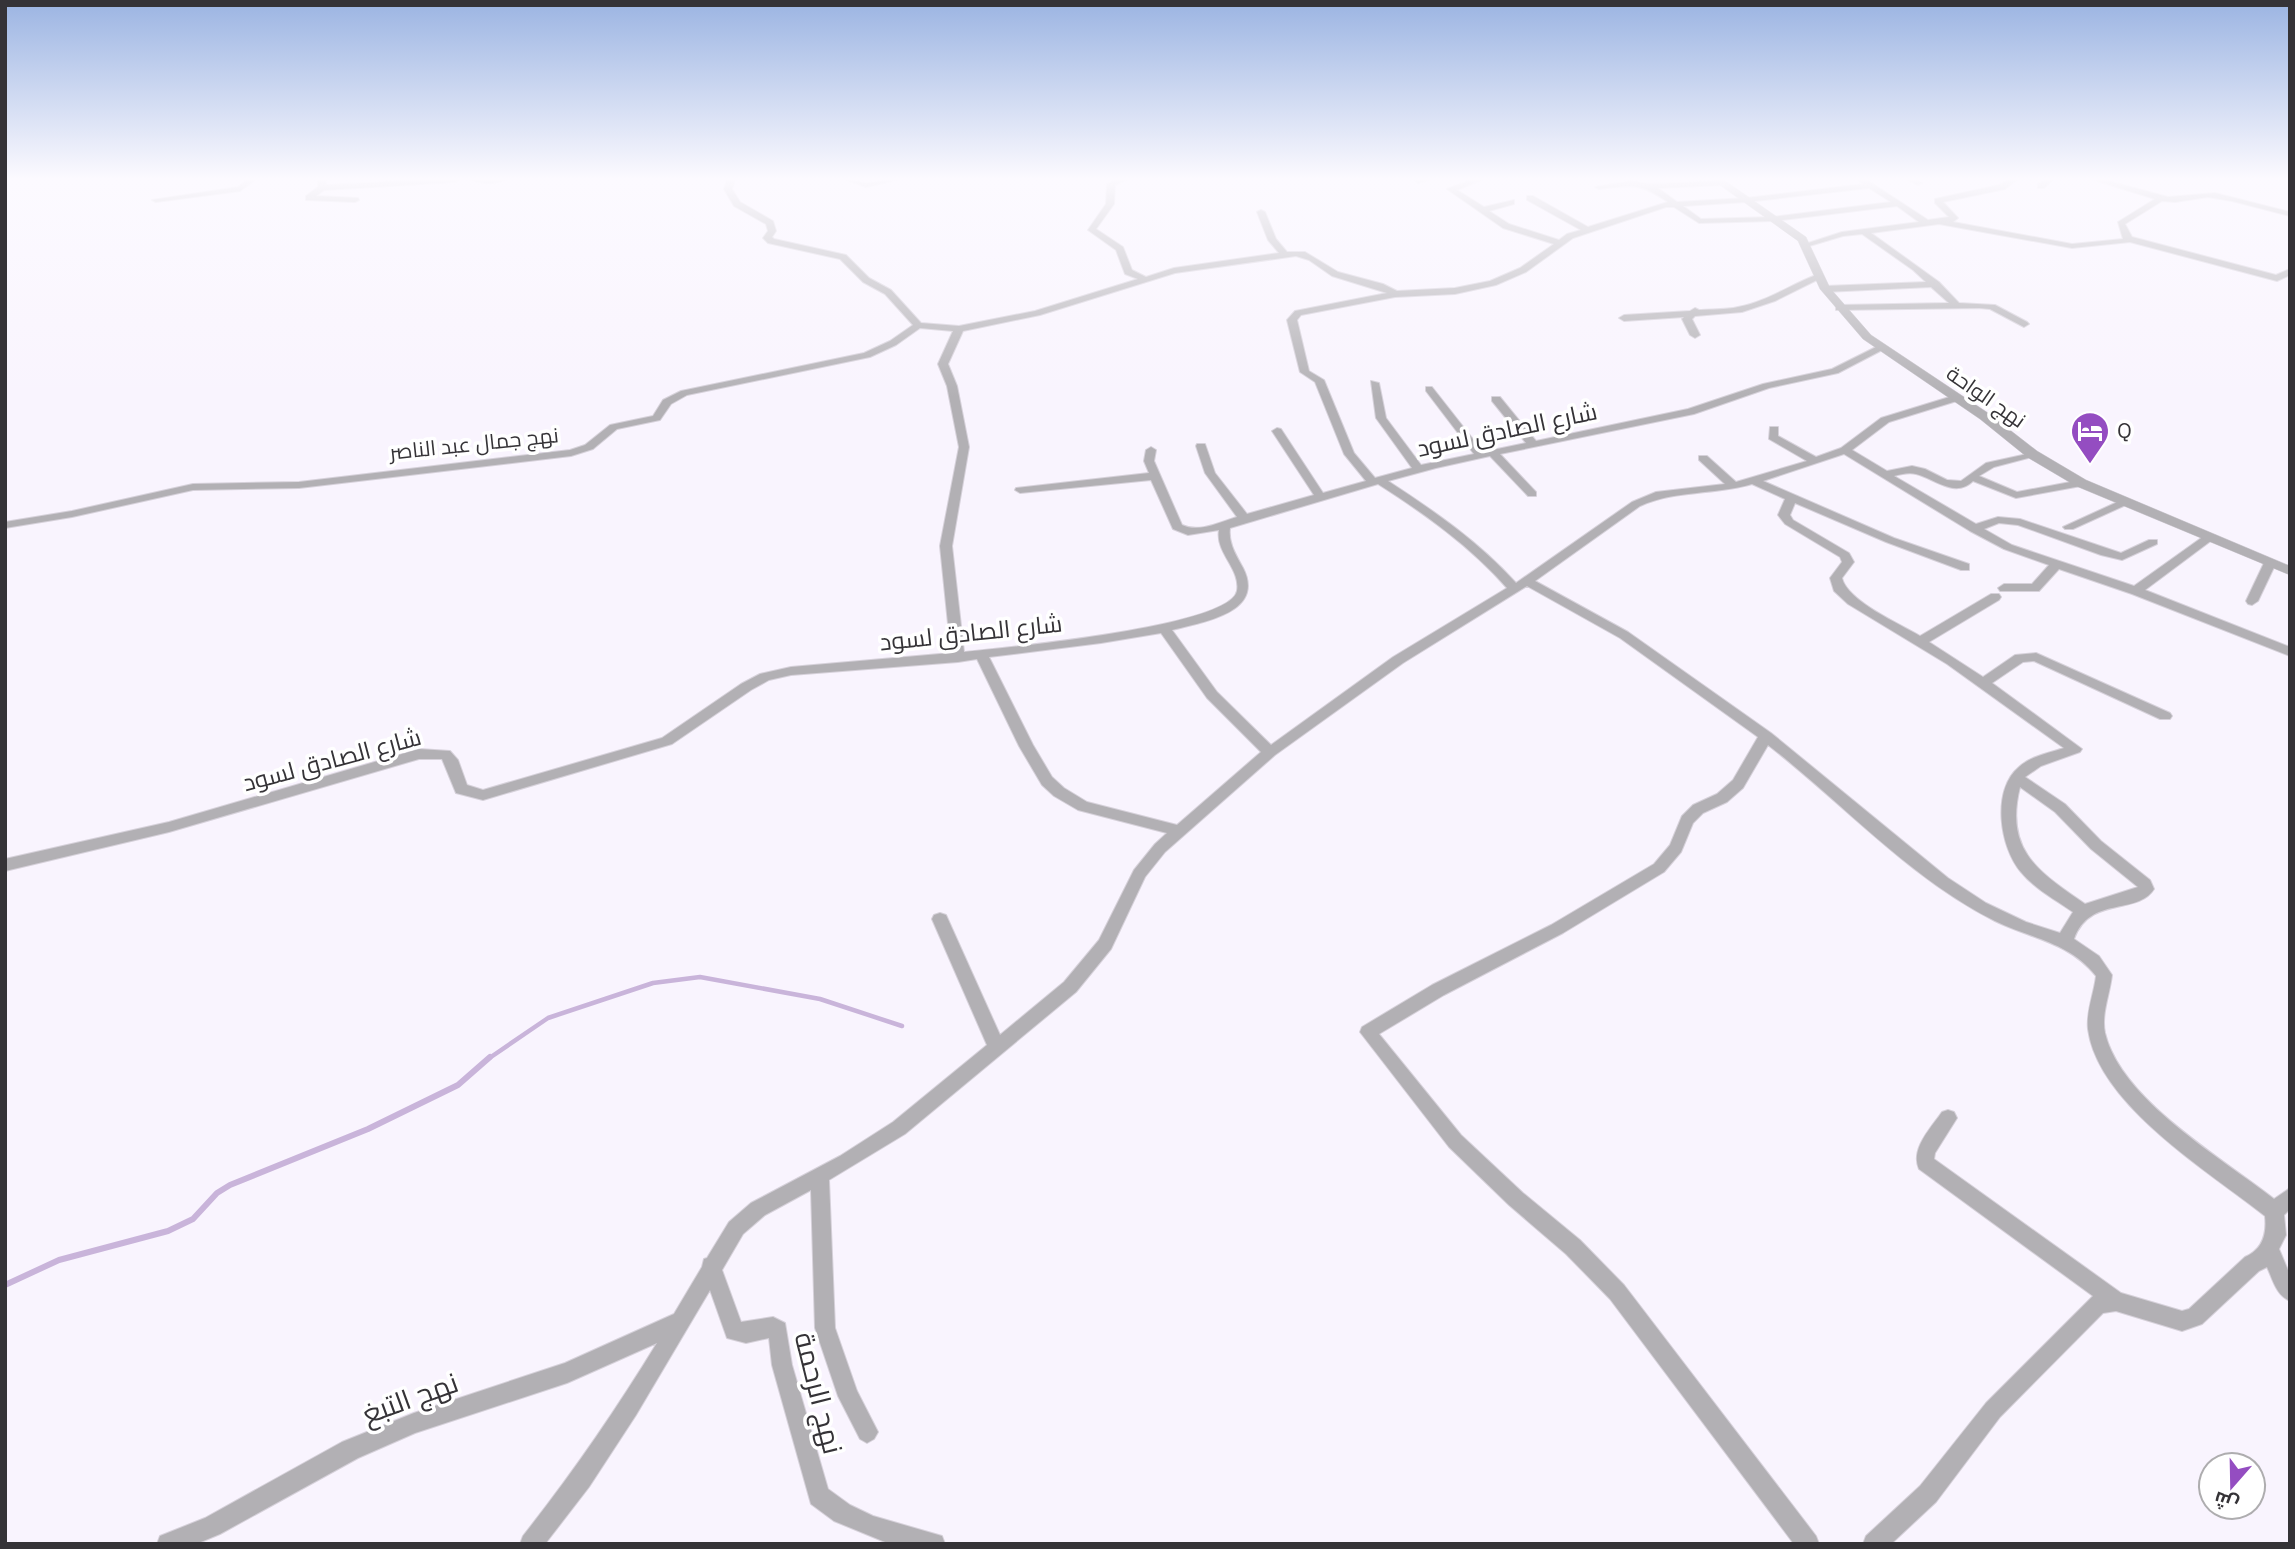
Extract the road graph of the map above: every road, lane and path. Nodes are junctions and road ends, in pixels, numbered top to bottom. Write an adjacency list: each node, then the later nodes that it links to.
1 (823, 252): 18 (street)
2 (1121, 252): 9 (street)
3 (1547, 252): 12 (street)
4 (1809, 252): 10 (street, نهج الواحة)
5 (1892, 252): 11 (street)
6 (2179, 252): 8 (street)
7 (1284, 254): 9 (street); 12 (street)
8 (2290, 272)
9 (1147, 279): 19 (street)
10 (1822, 283): 11 (street); 14 (street, نهج الواحة); 15 (street)
11 (1936, 284): 13 (street)
12 (1395, 294): 40 (street)
13 (1956, 305): 14 (street); 17 (street)
14 (1839, 308): 21 (street, نهج الواحة)
15 (1695, 311): 16 (street); 20 (street)
16 (1624, 318)
17 (2024, 324)
18 (918, 325): 19 (street); 50 (street, نهج جمال عبد الناصر)
19 (959, 329): 67 (street)
20 (1695, 335)
21 (1881, 348): 24 (street, نهج الواحة); 28 (street, شارع الصادق لسود)
22 (1374, 383): 36 (street)
23 (1429, 389): 32 (street)
24 (1956, 398): 31 (street); 33 (street, نهج الواحة)
25 (1496, 399): 28 (street)
26 (1774, 429): 35 (street)
27 (1277, 431): 46 (street)
28 (1533, 444): 32 (street, شارع الصادق لسود)
29 (1201, 446): 49 (street)
30 (1151, 450): 38 (street)
31 (1845, 450): 35 (street); 37 (street)
32 (1486, 453): 36 (street, شارع الصادق لسود); 45 (street)
33 (2032, 454): 39 (street); 42 (street, نهج الواحة)
34 (1703, 458): 43 (street)
35 (1815, 461): 41 (street)
36 (1419, 470): 40 (street, شارع الصادق لسود)
37 (1886, 475): 39 (street); 53 (street)
38 (1155, 476): 44 (street); 51 (street)
39 (1971, 477): 42 (street)
40 (1376, 482): 46 (street, شارع الصادق لسود); 60 (street)
41 (1756, 482): 43 (street); 47 (street)
42 (2081, 483): 48 (street, نهج الواحة)
43 (1734, 486): 60 (street)
44 (1020, 490)
45 (1532, 494)
46 (1320, 497): 49 (street, شارع الصادق لسود)
47 (1791, 498): 58 (street); 64 (street)
48 (2124, 502): 52 (street); 54 (street, نهج الواحة)
49 (1244, 518): 51 (street, شارع الصادق لسود)
50 (5, 524)
51 (1225, 526): 63 (street, شارع الصادق لسود)
52 (2070, 527)
53 (1974, 529): 55 (street); 57 (street)
54 (2208, 538): 56 (street, نهج الواحة); 61 (street)
55 (2153, 542)
56 (2270, 563): 59 (street, نهج الواحة); 62 (street)
57 (2057, 564): 61 (street); 64 (street)
58 (1965, 567)
59 (2290, 571)
60 (1521, 584): 70 (street); 71 (street)
61 (2136, 591): 65 (street)
62 (2252, 601)
63 (1163, 627): 66 (street, شارع الصادق لسود); 71 (street)
64 (1920, 642): 68 (street)
65 (2290, 652)
66 (982, 655): 67 (street, شارع الصادق لسود); 73 (street)
67 (958, 658): 74 (street, شارع الصادق لسود)
68 (1984, 683): 69 (street); 72 (street)
69 (2165, 716)
70 (1766, 736): 77 (street); 92 (street)
71 (1270, 752): 73 (street)
72 (2017, 778): 75 (street); 75 (street)
73 (1177, 830): 78 (street)
74 (5, 865)
75 (2082, 911): 77 (street)
76 (940, 919): 78 (street)
77 (2064, 941): 82 (street)
78 (996, 1046): 80 (street)
79 (1948, 1118): 86 (street)
80 (820, 1176): 84 (street); 88 (street)
81 (2290, 1197): 82 (street)
82 (2274, 1211): 83 (street)
83 (2268, 1247): 85 (street); 86 (street)
84 (711, 1266): 87 (street); 91 (street, نهج الرحمة)
85 (2290, 1291)
86 (2116, 1301): 93 (street)
87 (679, 1322): 89 (street, نهج التبغ); 90 (street)
88 (867, 1432)
89 (172, 1543)
90 (531, 1544)
91 (934, 1544)
92 (1808, 1544)
93 (1874, 1544)

